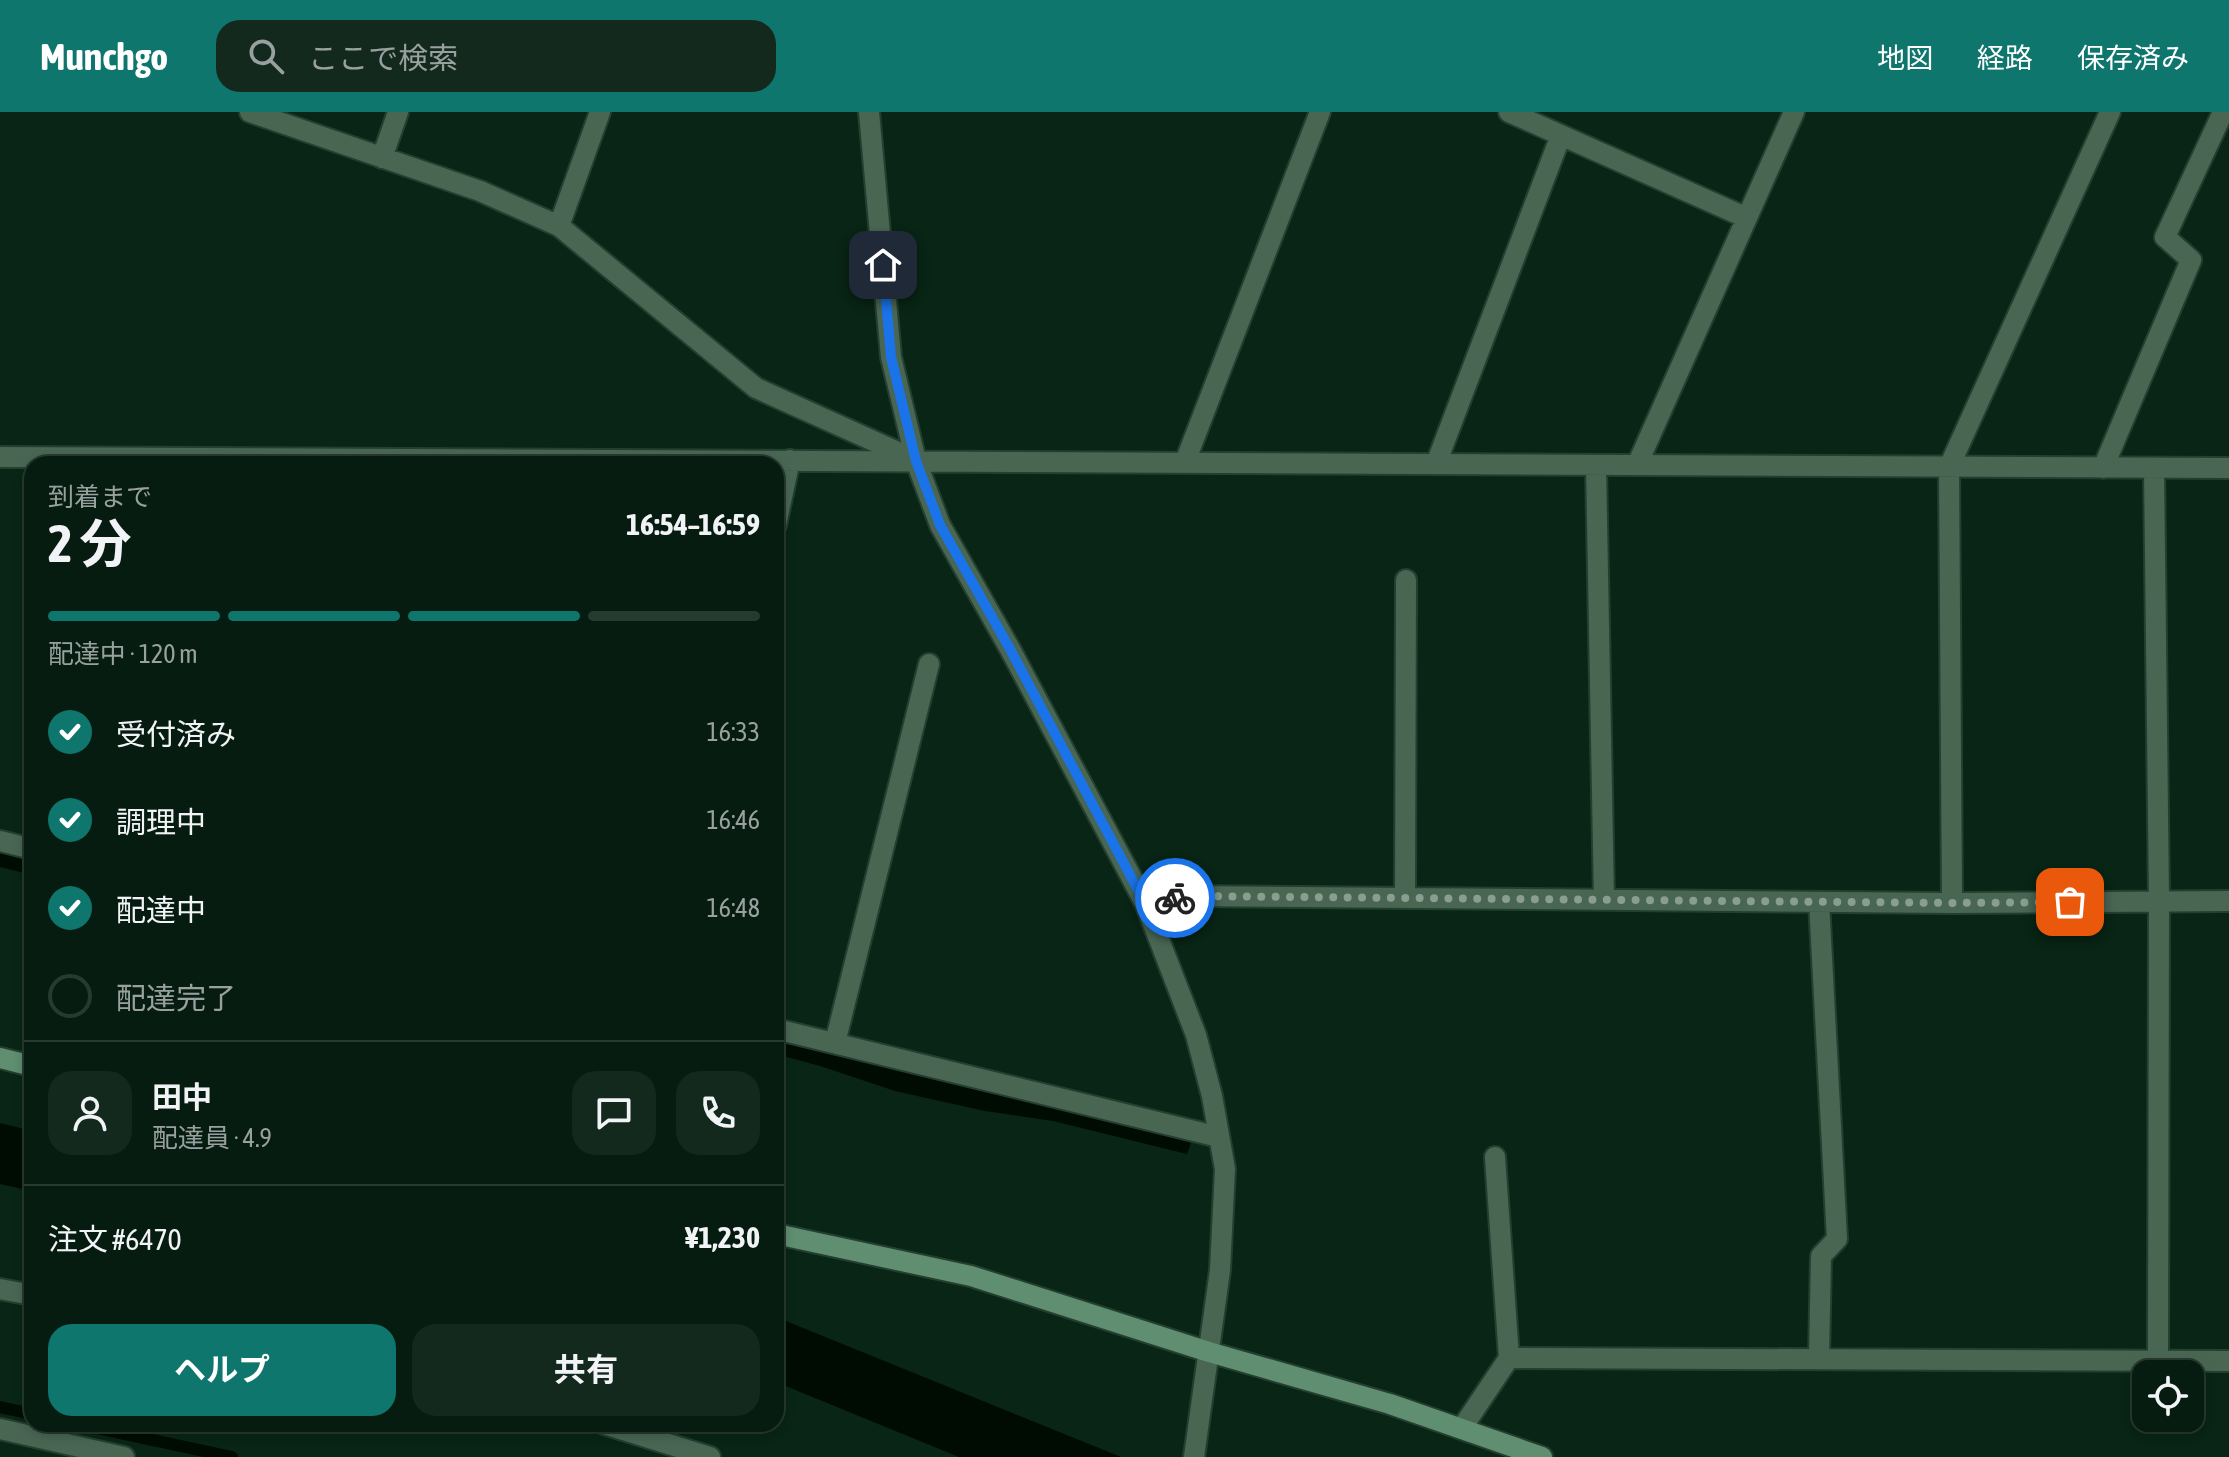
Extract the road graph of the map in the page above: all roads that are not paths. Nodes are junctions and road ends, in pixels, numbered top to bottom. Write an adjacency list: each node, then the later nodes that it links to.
1 (250, 112): 12 (street)
2 (398, 112): 12 (street)
3 (600, 112): 14 (street)
4 (869, 112): 19 (street)
5 (1320, 112): 20 (street)
6 (1509, 112): 10 (street)
7 (1794, 112): 13 (street)
8 (2110, 112): 24 (street)
9 (2224, 118): 25 (street)
10 (1542, 119): 11 (street)
11 (1561, 135): 13 (street); 21 (street)
12 (382, 158): 14 (street)
13 (1747, 218): 23 (street)
14 (559, 226): 19 (street)
15 (0, 457): 16 (street)
16 (24, 457)
17 (784, 460): 18 (street)
18 (790, 460): 19 (street); 28 (street)
19 (916, 461): 20 (street); 38 (street)
20 (1185, 462): 21 (street)
21 (1436, 464): 22 (street)
22 (1596, 465): 23 (street); 34 (street)
23 (1637, 465): 24 (street)
24 (1949, 467): 25 (street); 39 (street)
25 (2103, 468): 26 (street)
26 (2154, 468): 27 (street); 35 (street)
27 (2229, 468)
28 (784, 488)
29 (1406, 580): 33 (street)
30 (929, 664): 41 (street)
31 (0, 841): 32 (street)
32 (24, 847)
33 (1405, 898): 34 (street); 38 (street)
34 (1604, 900): 37 (street)
35 (2159, 901): 36 (street); 39 (street); 52 (street)
36 (2229, 901)
37 (1819, 902): 39 (street); 51 (street)
38 (1145, 903): 44 (street)
39 (1952, 903)
40 (784, 1031): 41 (street)
41 (835, 1043): 44 (street)
42 (0, 1058): 43 (street)
43 (24, 1064)
44 (1219, 1137): 49 (street)
45 (1495, 1157): 50 (street)
46 (784, 1236): 49 (street)
47 (0, 1289): 48 (street)
48 (24, 1294)
49 (1209, 1352): 55 (street); 61 (street)
50 (1509, 1358): 51 (street); 55 (street)
51 (1819, 1359): 52 (street)
52 (2158, 1360)
53 (2204, 1361): 54 (street)
54 (2229, 1361)
55 (1462, 1428): 62 (street)
56 (0, 1429): 58 (street)
57 (630, 1432): 60 (street)
58 (30, 1447): 59 (street)
59 (124, 1457)
60 (710, 1457)
61 (1194, 1457)
62 (1542, 1457)

